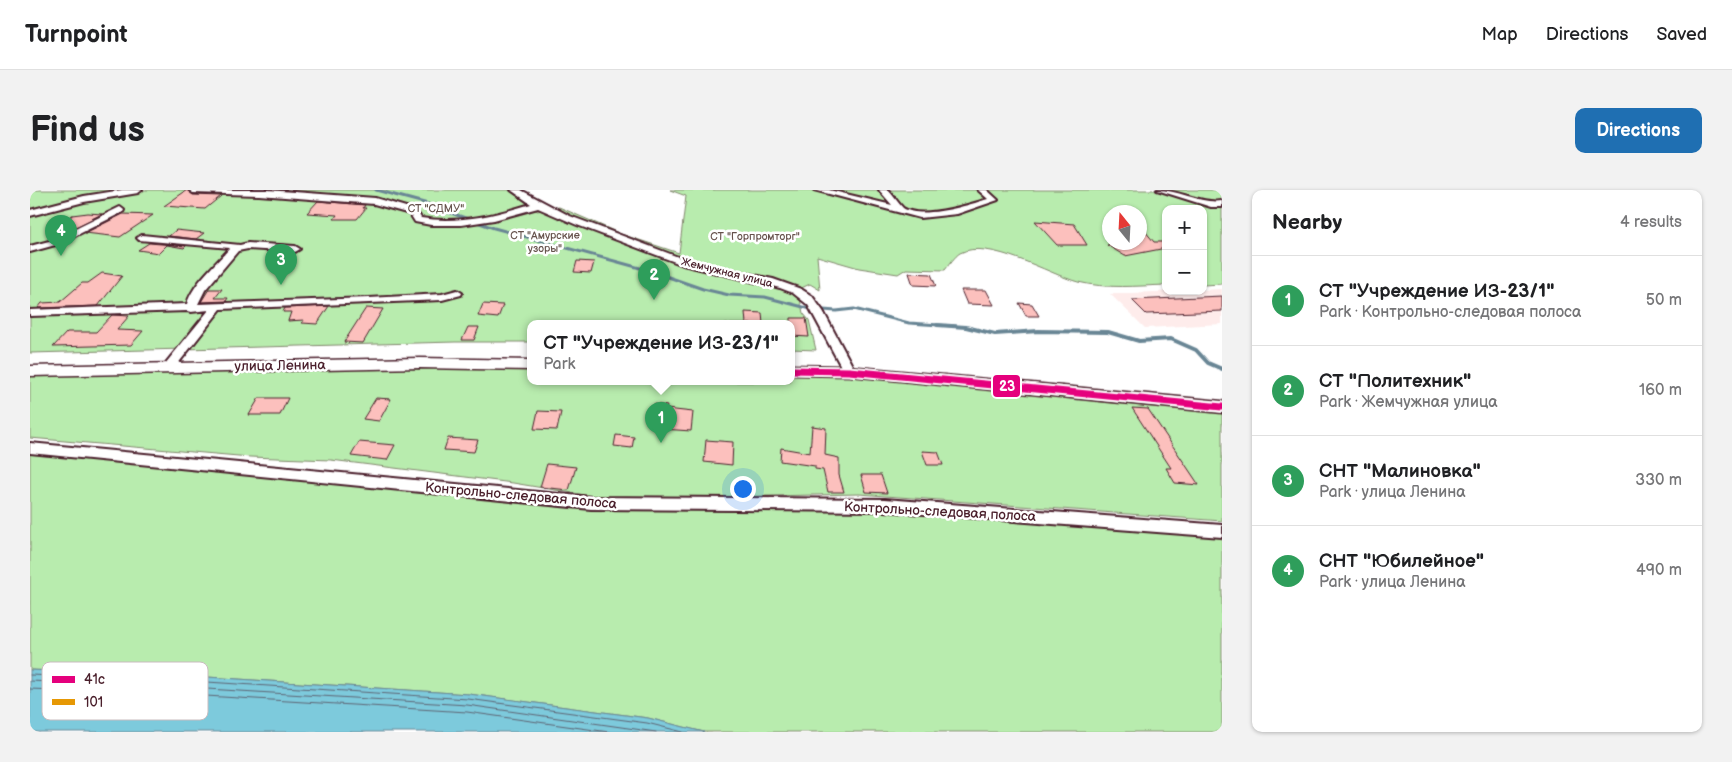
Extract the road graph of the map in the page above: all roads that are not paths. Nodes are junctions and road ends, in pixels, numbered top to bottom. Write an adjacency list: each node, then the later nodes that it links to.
1 (138, 190): 13 (street)
2 (193, 190): 8 (street)
3 (515, 190): 10 (street, Жемчужная улица)
4 (818, 190): 11 (street)
5 (883, 190): 11 (street)
6 (982, 190): 11 (street)
7 (1161, 190): 9 (street)
8 (259, 191): 10 (street)
9 (1222, 204)
10 (536, 205): 21 (street, Жемчужная улица)
11 (900, 209)
12 (120, 210): 16 (street)
13 (30, 212)
14 (142, 238): 15 (street)
15 (235, 248): 17 (street); 20 (street)
16 (30, 249)
17 (295, 250)
18 (457, 293): 19 (street)
19 (218, 307): 20 (street); 24 (street)
20 (192, 309): 22 (street)
21 (817, 310): 27 (street, Жемчужная улица)
22 (30, 313)
23 (527, 365): 24 (street, улица Ленина)
24 (169, 367): 26 (street, улица Ленина)
25 (795, 370): 27 (street)
26 (30, 371)
27 (849, 371): 28 (street)
28 (1222, 407)
29 (30, 448): 30 (street, Контрольно-следовая полоса)
30 (1222, 531)

